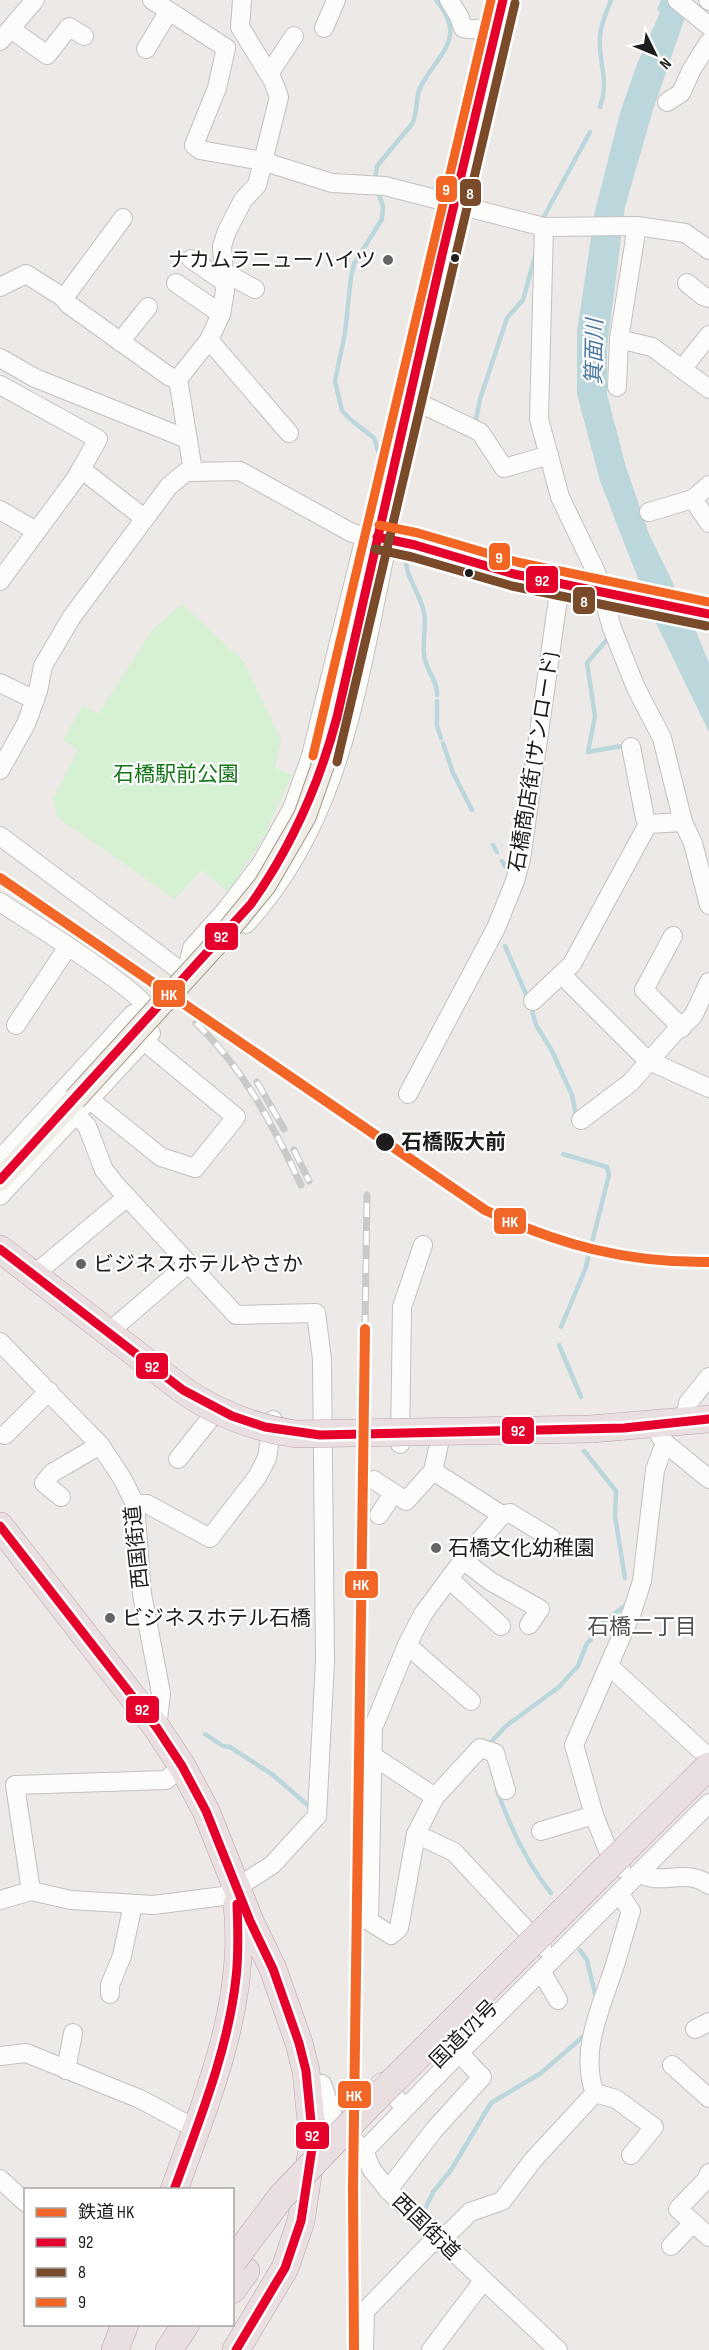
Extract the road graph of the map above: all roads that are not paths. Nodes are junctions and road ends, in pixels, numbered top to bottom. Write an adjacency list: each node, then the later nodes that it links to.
1 (35, 0): 11 (street)
2 (152, 0): 8 (street)
3 (242, 0): 16 (street)
4 (336, 0): 9 (street)
5 (449, 0): 10 (street)
6 (503, 0): 10 (main road)
7 (677, 0): 14 (street)
8 (169, 11): 15 (street); 18 (street)
9 (324, 28)
10 (496, 28): 19 (main road)
11 (5, 35): 12 (street)
12 (84, 36)
13 (294, 36): 16 (street)
14 (709, 39): 17 (street)
15 (146, 49)
16 (268, 74): 18 (street)
17 (667, 102)
18 (262, 161): 19 (street); 25 (street)
19 (454, 206): 22 (street); 44 (main road)
20 (123, 218): 30 (street)
21 (634, 226): 22 (street); 23 (street); 36 (street)
22 (544, 227): 47 (street)
23 (708, 247)
24 (191, 259): 25 (street)
25 (223, 276): 29 (street); 33 (street)
26 (176, 283): 33 (street)
27 (687, 283): 31 (street)
28 (0, 287): 30 (street)
29 (255, 289)
30 (64, 298): 37 (street)
31 (709, 298)
32 (148, 307): 37 (street)
33 (221, 314): 35 (street)
34 (709, 334): 39 (street)
35 (209, 339): 40 (street); 45 (street)
36 (619, 339): 39 (street); 42 (street)
37 (120, 342): 40 (street)
38 (0, 358): 46 (street)
39 (682, 369): 43 (street)
40 (178, 379): 46 (street)
41 (0, 385): 48 (street)
42 (617, 387)
43 (709, 389)
44 (409, 398): 47 (street); 57 (main road)
45 (289, 433)
46 (187, 439): 49 (street)
47 (549, 455): 60 (street)
48 (81, 469): 54 (street); 56 (street)
49 (193, 471): 54 (street); 57 (street)
50 (709, 485): 51 (street)
51 (693, 498): 53 (street); 55 (street)
52 (0, 510): 56 (street)
53 (649, 512)
54 (144, 518): 63 (street)
55 (709, 523)
56 (36, 531): 58 (street)
57 (377, 537): 59 (street); 69 (street); 70 (street); 86 (main road, bridge)
58 (0, 581)
59 (560, 585): 60 (street); 85 (street, 石橋商店街 (サンロード))
60 (602, 594): 61 (street); 66 (street)
61 (709, 614)
62 (0, 683): 63 (street)
63 (35, 700): 65 (street)
64 (631, 747): 67 (street)
65 (0, 770)
66 (683, 822): 67 (street); 72 (street)
67 (648, 824): 76 (street)
68 (0, 836): 75 (street)
69 (250, 879): 70 (street); 75 (street)
70 (272, 894): 75 (street)
71 (0, 902): 74 (street)
72 (709, 905)
73 (673, 936): 81 (street)
74 (67, 948): 79 (street); 80 (street)
75 (186, 975): 79 (street)
76 (562, 975): 78 (street); 83 (street)
77 (709, 982): 81 (street)
78 (534, 1001)
79 (151, 1011): 82 (street); 88 (street)
80 (16, 1025)
81 (682, 1028): 83 (street)
82 (144, 1041): 86 (street); 86 (street)
83 (650, 1060): 84 (street); 87 (street)
84 (709, 1088)
85 (408, 1094)
86 (80, 1105): 89 (main road); 90 (street); 91 (street)
87 (581, 1120)
88 (0, 1159)
89 (0, 1180)
90 (0, 1196)
91 (128, 1197): 94 (street); 95 (street)
92 (423, 1245): 107 (street)
93 (4, 1252): 95 (street); 106 (street); 109 (highway, bridge)
94 (188, 1264): 96 (street); 108 (street)
95 (42, 1268): 96 (street)
96 (117, 1325): 100 (street)
97 (0, 1342): 99 (street, 西国街道)
98 (709, 1377): 102 (street)
99 (45, 1395): 111 (street); 119 (street, 西国街道)
100 (227, 1402): 103 (street); 106 (street)
101 (709, 1407): 102 (street)
102 (698, 1414): 109 (highway)
103 (273, 1418): 108 (street); 113 (street)
104 (455, 1418): 105 (street); 107 (street); 115 (street)
105 (513, 1418): 109 (street); 114 (street)
106 (214, 1421): 113 (street); 120 (street)
107 (410, 1421): 108 (street); 116 (street); 117 (street)
108 (321, 1422): 118 (street)
109 (589, 1428): 112 (street); 114 (street)
110 (709, 1430): 112 (street)
111 (5, 1435)
112 (663, 1440): 122 (street); 136 (street)
113 (271, 1441): 118 (street); 126 (street)
114 (513, 1441): 115 (street)
115 (447, 1443): 117 (street); 121 (street)
116 (400, 1444): 117 (street); 118 (street)
117 (419, 1444)
118 (324, 1446): 153 (street)
119 (96, 1448): 125 (street); 126 (street, 西国街道)
120 (178, 1459)
121 (433, 1471): 124 (street); 128 (street)
122 (709, 1479)
123 (374, 1480): 124 (street)
124 (393, 1494): 127 (street)
125 (61, 1497)
126 (135, 1504): 138 (street, 西国街道)
127 (379, 1515)
128 (502, 1515): 130 (street); 131 (street)
129 (0, 1526): 138 (highway)
130 (551, 1538)
131 (463, 1560): 132 (street); 133 (street)
132 (449, 1579): 134 (street); 135 (street)
133 (530, 1625)
134 (501, 1626)
135 (407, 1645): 137 (street); 139 (street)
136 (609, 1666): 140 (street); 147 (street)
137 (471, 1701)
138 (158, 1728): 141 (highway)
139 (374, 1756): 145 (street); 149 (street)
140 (708, 1757): 150 (street); 184 (highway, 国道171号, bridge)
141 (183, 1766): 142 (street); 153 (highway)
142 (7, 1785): 154 (street)
143 (709, 1789): 184 (highway, 国道171号)
144 (506, 1790): 145 (street)
145 (435, 1797): 149 (street)
146 (709, 1803): 151 (street)
147 (594, 1815): 148 (street); 150 (street)
148 (541, 1831)
149 (416, 1834): 157 (street)
150 (609, 1853): 151 (street); 157 (street)
151 (630, 1882): 152 (street); 158 (street); 169 (street)
152 (709, 1885)
153 (236, 1887): 156 (street); 159 (highway); 160 (highway)
154 (31, 1892): 155 (street); 156 (street)
155 (0, 1900)
156 (133, 1904): 161 (street)
157 (528, 1933): 158 (street); 171 (street)
158 (547, 1965): 162 (street); 164 (street)
159 (273, 1969): 160 (highway); 168 (highway)
160 (235, 1976): 172 (highway)
161 (110, 1994)
162 (558, 2000)
163 (73, 2033): 167 (street)
164 (459, 2053): 171 (street); 178 (street)
165 (0, 2056): 167 (street)
166 (672, 2065): 170 (street)
167 (66, 2070): 172 (street)
168 (316, 2092): 173 (street, 西国街道); 192 (highway)
169 (595, 2093): 174 (street); 181 (street)
170 (709, 2098)
171 (406, 2107): 173 (street)
172 (196, 2129): 177 (highway)
173 (364, 2151): 178 (street, 西国街道)
174 (631, 2155)
175 (709, 2173): 180 (street)
176 (0, 2179): 179 (street)
177 (175, 2188)
178 (388, 2190): 181 (street, 西国街道)
179 (24, 2201)
180 (693, 2223): 182 (street); 183 (street)
181 (444, 2237): 185 (street, 西国街道); 193 (street)
182 (709, 2237)
183 (671, 2246)
184 (236, 2271)
185 (483, 2281): 194 (street); 195 (street, 西国街道)
186 (125, 2326): 189 (highway)
187 (185, 2326): 190 (highway)
188 (206, 2326): 191 (highway)
189 (116, 2350)
190 (169, 2350)
191 (190, 2350)
192 (237, 2350)
193 (364, 2350)
194 (431, 2350)
195 (558, 2350)

